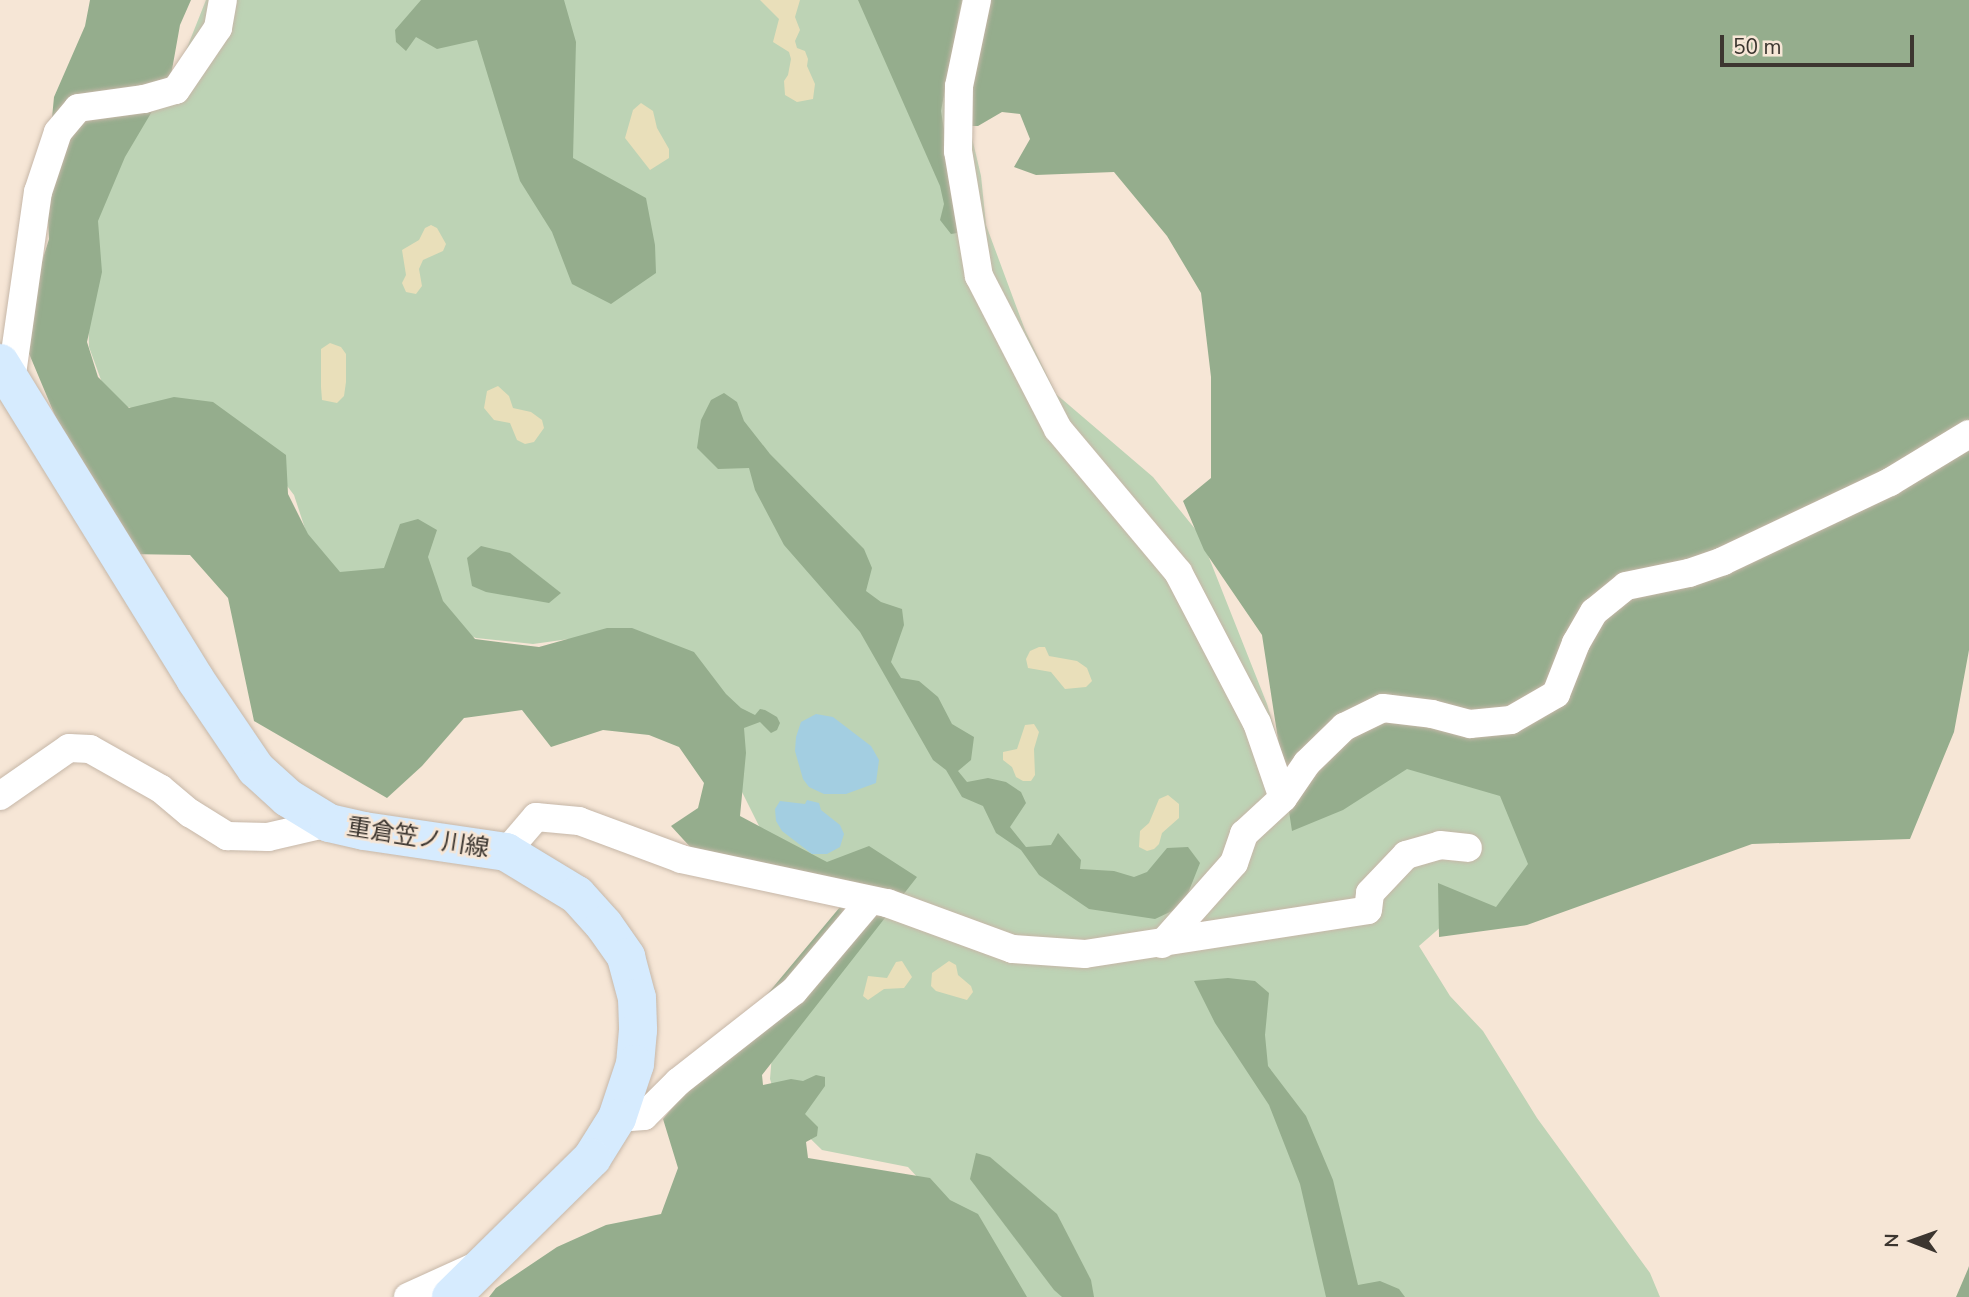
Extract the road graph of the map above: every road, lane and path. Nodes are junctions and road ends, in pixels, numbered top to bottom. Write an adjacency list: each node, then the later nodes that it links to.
1 (223, 0): 3 (street)
2 (977, 0): 6 (street)
3 (6, 372): 7 (main road, 重倉笠ノ川線)
4 (1969, 434): 6 (street)
5 (0, 796): 7 (street)
6 (1283, 797): 11 (street)
7 (329, 823): 9 (main road, 重倉笠ノ川線)
8 (1468, 848): 11 (street)
9 (506, 852): 10 (street); 12 (main road, 重倉笠ノ川線)
10 (870, 901): 11 (street); 12 (street)
11 (1163, 944)
12 (617, 1118): 13 (main road, 重倉笠ノ川線)
13 (490, 1259): 14 (street); 15 (main road, 重倉笠ノ川線)
14 (408, 1297)
15 (451, 1297)

